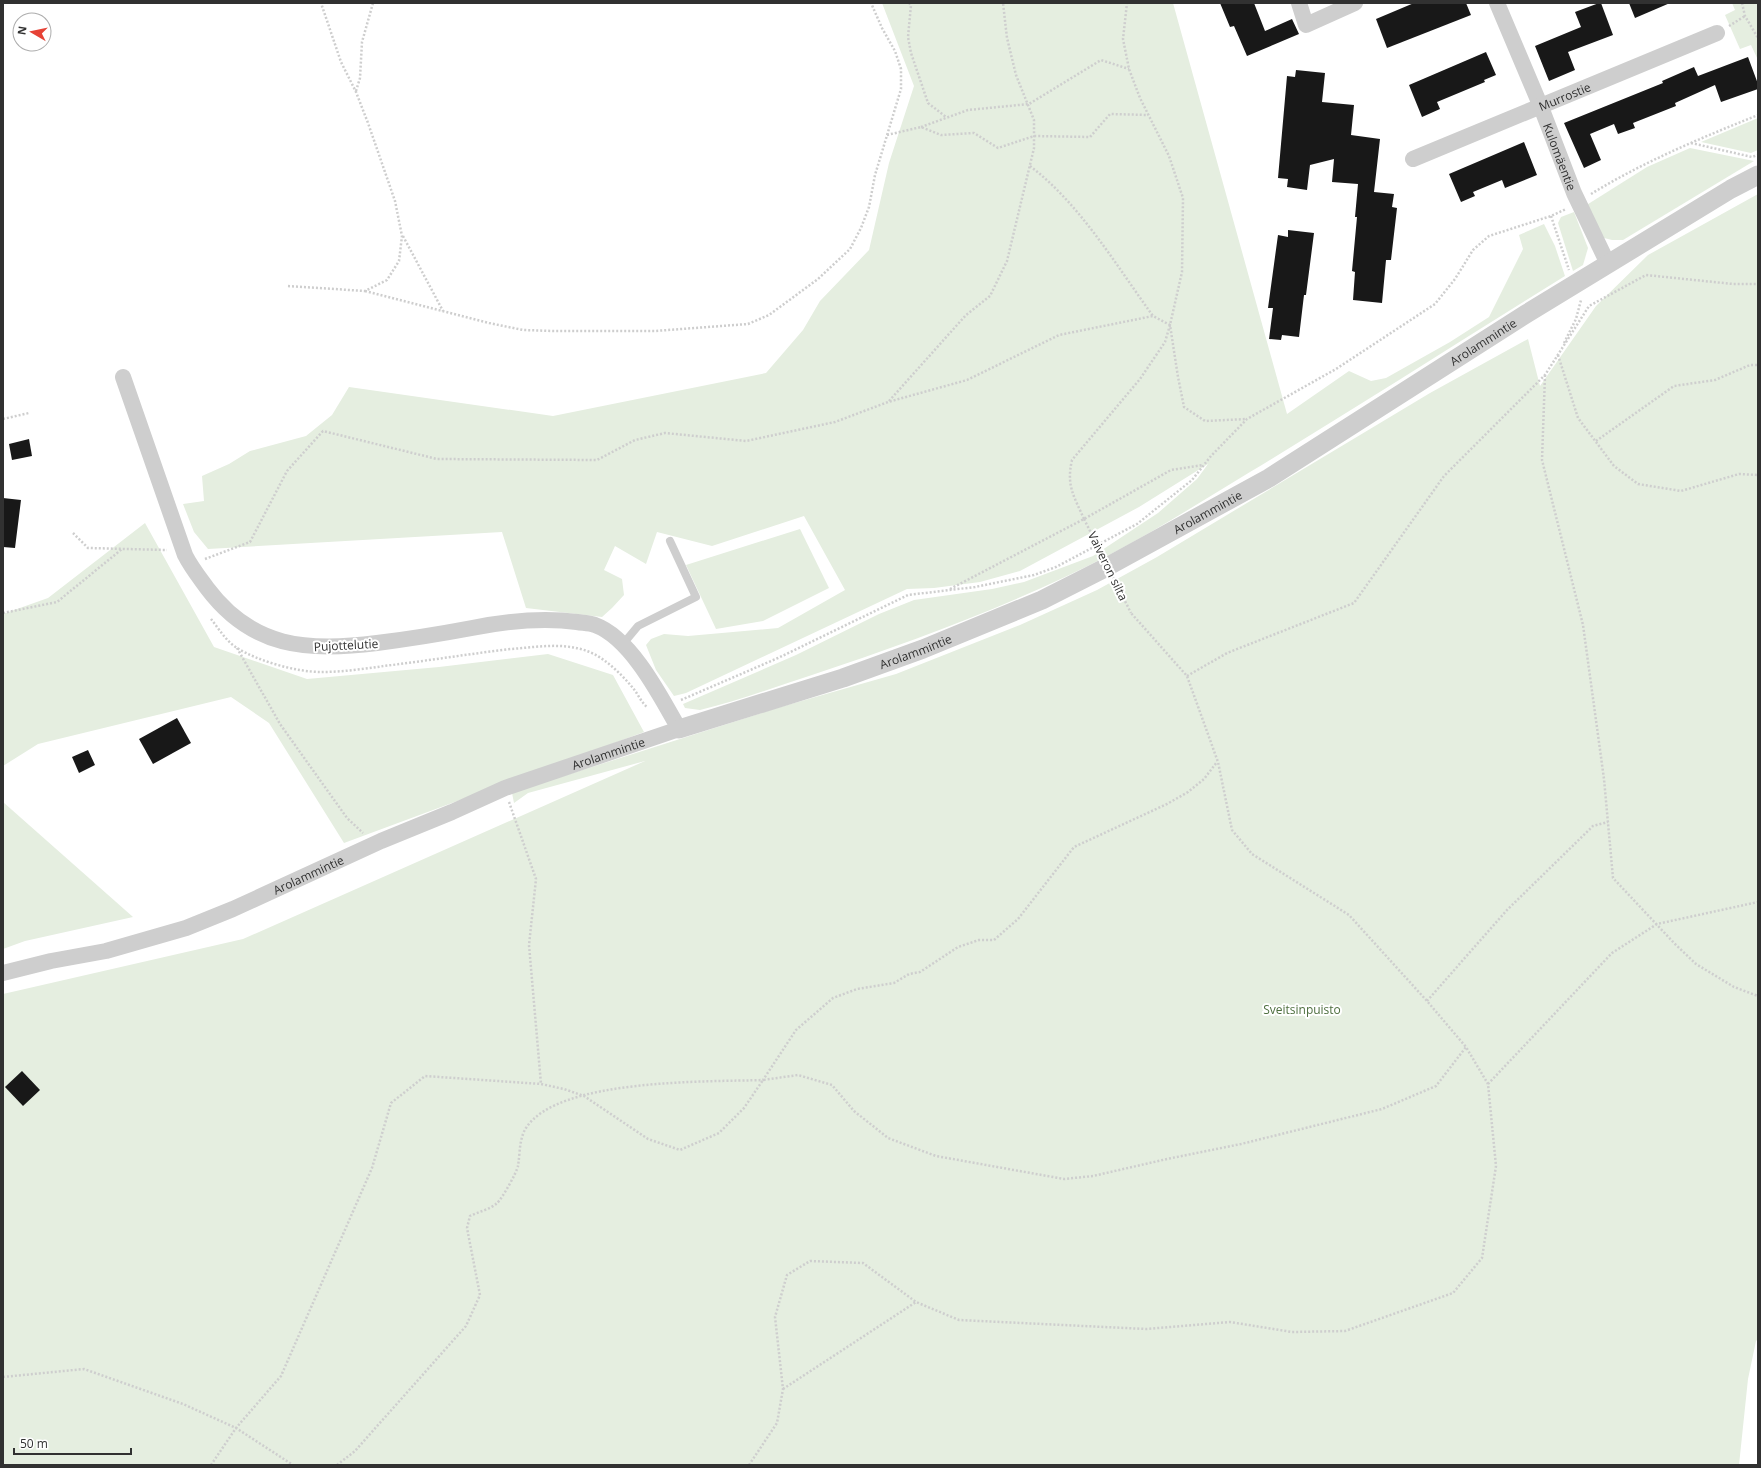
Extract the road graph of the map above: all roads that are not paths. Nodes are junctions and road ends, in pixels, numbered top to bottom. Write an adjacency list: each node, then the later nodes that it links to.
1 (1299, 3): 2 (street)
2 (1355, 3)
3 (1498, 3): 5 (street, Kulomäentie)
4 (1717, 34): 5 (street, Murrostie)
5 (1541, 107): 6 (street, Murrostie); 8 (street, Kulomäentie)
6 (1412, 159)
7 (1758, 175): 8 (street, Arolammintie)
8 (1608, 264): 12 (street, Arolammintie)
9 (123, 377): 11 (street, Pujottelutie)
10 (670, 541): 11 (lane)
11 (623, 644): 12 (street, Pujottelutie)
12 (679, 729): 13 (street, Arolammintie)
13 (3, 973)

